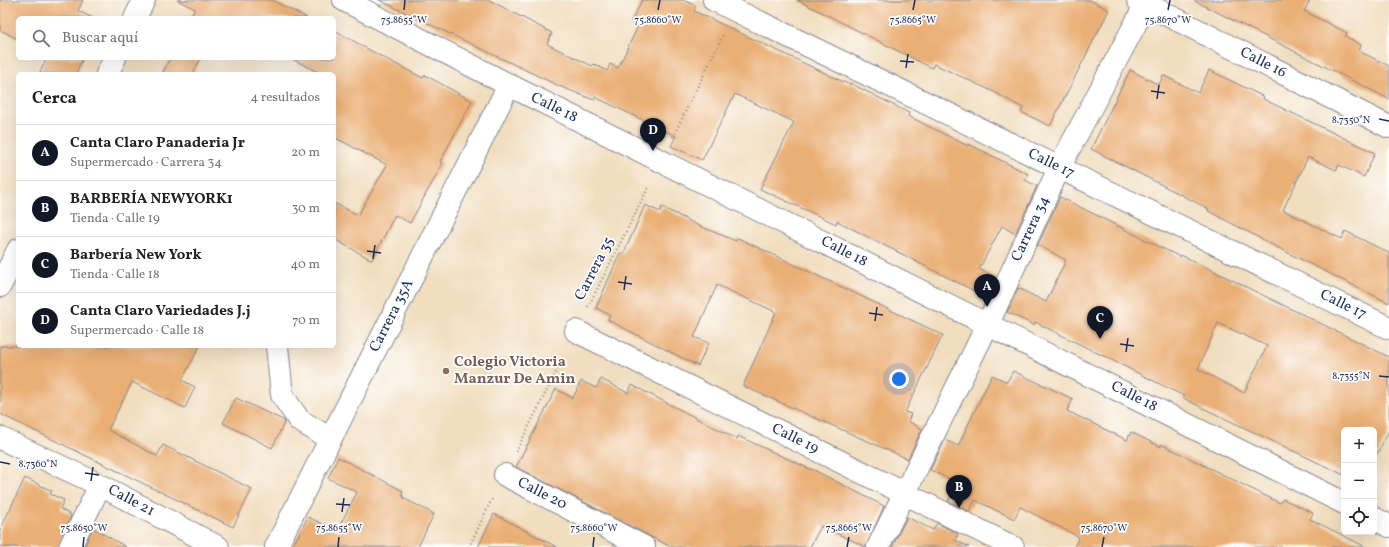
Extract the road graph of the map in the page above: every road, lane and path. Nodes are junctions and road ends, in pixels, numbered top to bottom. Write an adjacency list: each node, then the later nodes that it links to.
1 (144, 0): 6 (street)
2 (344, 0): 9 (street, Calle 18)
3 (714, 0): 5 (street, Calle 17)
4 (1144, 1): 10 (street, Calle 16); 12 (street, Carrera 34)
5 (735, 11): 11 (path, Carrera 35); 12 (street, Calle 17)
6 (136, 16)
7 (114, 60): 8 (street)
8 (108, 72)
9 (508, 85): 11 (street, Calle 18); 20 (street, Carrera 35A)
10 (1389, 127)
11 (661, 160): 15 (street, Calle 18); 17 (path, Carrera 35)
12 (1059, 168): 15 (street, Carrera 34); 16 (street, Calle 17)
13 (16, 254): 14 (street)
14 (0, 286)
15 (988, 324): 23 (street, Carrera 34); 24 (street, Calle 18)
16 (1389, 328)
17 (576, 331): 21 (path, Carrera 35); 23 (street, Calle 19)
18 (277, 348): 20 (street)
19 (0, 438): 22 (street, Calle 21)
20 (330, 439): 29 (street, Carrera 35A)
21 (504, 475): 30 (path, Carrera 35); 31 (street, Calle 20)
22 (100, 485): 27 (street); 28 (street, Calle 21)
23 (905, 493): 32 (street, Carrera 34); 33 (street, Calle 19)
24 (1341, 501)
25 (1377, 520): 26 (street)
26 (1389, 526)
27 (70, 547)
28 (218, 547)
29 (276, 547)
30 (469, 547)
31 (644, 547)
32 (878, 547)
33 (1013, 547)

